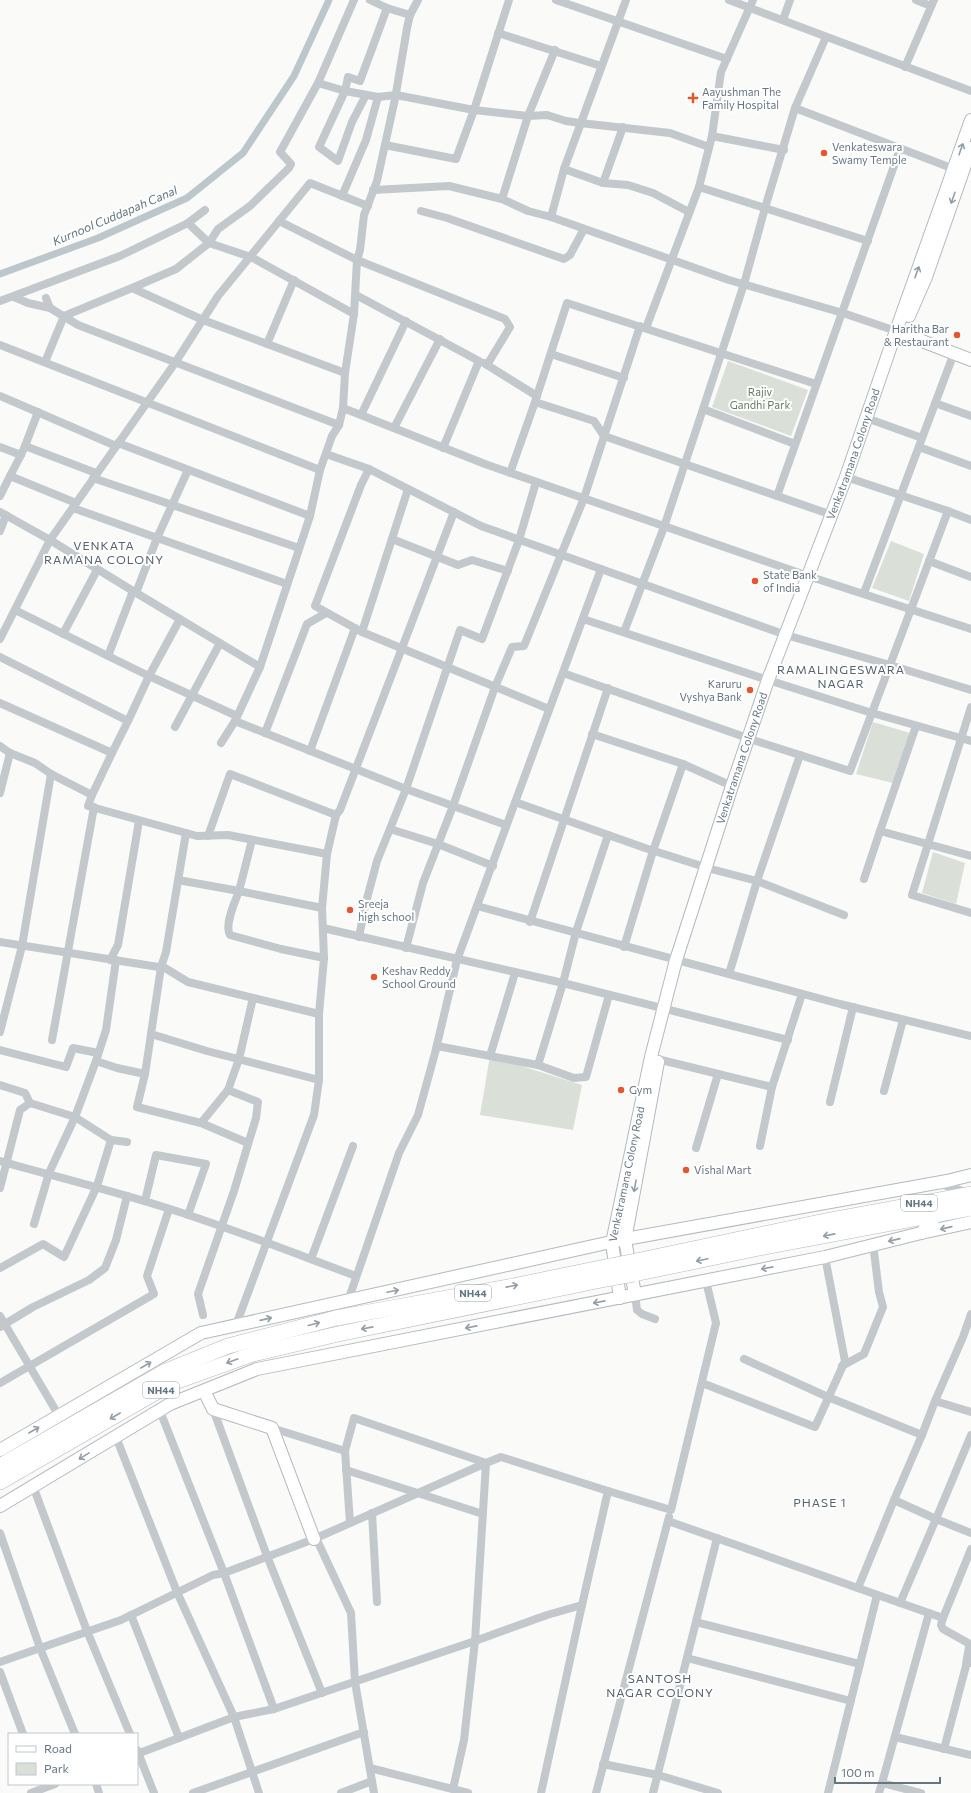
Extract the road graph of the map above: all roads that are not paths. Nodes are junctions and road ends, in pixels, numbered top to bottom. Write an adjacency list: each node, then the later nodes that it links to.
1 (354, 0): 22 (street)
2 (418, 0): 13 (street)
3 (509, 0): 16 (street)
4 (556, 0): 15 (street)
5 (626, 0): 15 (street)
6 (729, 0): 11 (street)
7 (790, 0): 14 (street)
8 (916, 0): 10 (street)
9 (373, 1): 12 (street)
10 (933, 3): 21 (street)
11 (752, 4): 14 (street); 19 (street)
12 (387, 8): 13 (street); 23 (street)
13 (410, 15): 26 (street)
14 (783, 20): 17 (street)
15 (618, 22): 19 (street); 20 (street)
16 (498, 33): 18 (street); 29 (street)
17 (826, 37): 21 (street); 28 (street)
18 (555, 50): 20 (street); 30 (street)
19 (727, 59): 34 (street)
20 (601, 66): 32 (street)
21 (905, 67): 24 (street)
22 (318, 83): 23 (street); 57 (street)
23 (345, 91): 25 (street); 25 (street)
24 (971, 91)
25 (366, 95): 27 (street)
26 (396, 95): 27 (street); 29 (street); 35 (street)
27 (378, 97): 45 (street)
28 (795, 108): 37 (street); 39 (street)
29 (474, 110): 30 (street); 35 (street)
30 (528, 116): 32 (street); 46 (street)
31 (971, 120): 41 (street, Venkatramana Colony Road, one-way to 31)
32 (580, 123): 33 (street); 40 (street)
33 (623, 127): 36 (street); 42 (street)
34 (712, 136): 36 (street); 39 (street)
35 (385, 146): 44 (street)
36 (709, 147): 43 (street)
37 (900, 148): 41 (street); 56 (street)
38 (971, 148): 75 (street, one-way to 75)
39 (784, 150): 48 (street)
40 (564, 169): 42 (street); 52 (street)
41 (954, 169): 75 (street, Venkatramana Colony Road, one-way to 41)
42 (603, 183): 51 (street)
43 (699, 187): 48 (street); 51 (street)
44 (374, 190): 46 (street); 47 (street)
45 (342, 196): 47 (street); 53 (street)
46 (502, 199): 52 (street)
47 (368, 206): 60 (street)
48 (765, 208): 56 (street); 62 (street)
49 (205, 210): 54 (street)
50 (421, 211): 55 (street)
51 (689, 212): 59 (street)
52 (551, 217): 55 (street)
53 (279, 221): 58 (street); 60 (street)
54 (188, 223): 57 (street); 65 (street)
55 (584, 229): 59 (street)
56 (868, 241): 69 (street)
57 (209, 243): 58 (street); 63 (street)
58 (251, 257): 61 (street); 72 (street)
59 (671, 259): 62 (street); 74 (street)
60 (357, 260): 64 (street); 86 (street)
61 (294, 280): 70 (street); 77 (street)
62 (744, 284): 69 (street); 79 (street)
63 (132, 288): 71 (street); 72 (street)
64 (356, 295): 70 (street); 73 (street)
65 (14, 297): 67 (street); 68 (street)
66 (46, 298): 68 (street)
67 (0, 301)
68 (50, 308): 71 (street)
69 (843, 313): 75 (street); 89 (street)
70 (354, 314): 87 (street)
71 (64, 316): 84 (street); 85 (street)
72 (202, 320): 77 (street); 85 (street)
73 (406, 321): 76 (street); 97 (street)
74 (643, 327): 79 (street); 81 (street); 88 (street)
75 (899, 332): 80 (street); 99 (street); 120 (street, Venkatramana Colony Road)
76 (440, 340): 82 (street); 101 (street)
77 (267, 344): 87 (street)
78 (0, 345): 84 (street)
79 (722, 353): 89 (street); 95 (street)
80 (954, 353): 83 (street); 93 (street)
81 (551, 354): 88 (street); 91 (street)
82 (479, 360): 86 (street); 109 (street)
83 (971, 360)
84 (45, 362): 92 (street)
85 (175, 363): 92 (street); 100 (street)
86 (487, 365): 91 (street)
87 (345, 372): 94 (street)
88 (624, 378): 102 (street)
89 (816, 384): 105 (street)
90 (0, 396): 96 (street)
91 (536, 399): 102 (street); 117 (street)
92 (147, 403): 104 (street); 116 (street)
93 (935, 403): 98 (street); 103 (street)
94 (343, 408): 97 (street); 100 (street)
95 (703, 409): 105 (street); 112 (street)
96 (38, 412): 104 (street); 106 (street)
97 (361, 415): 101 (street)
98 (971, 416)
99 (872, 420): 103 (street); 120 (street)
100 (339, 426): 110 (street)
101 (394, 428): 109 (street)
102 (604, 436): 112 (street); 126 (street)
103 (922, 438): 108 (street)
104 (117, 444): 115 (street); 119 (street)
105 (795, 444): 125 (street)
106 (25, 446): 111 (street); 119 (street)
107 (0, 447): 111 (street)
108 (919, 447): 113 (street); 123 (street)
109 (443, 448): 117 (street)
110 (326, 454): 114 (street); 116 (street)
111 (21, 455): 118 (street)
112 (686, 464): 125 (street); 135 (street)
113 (971, 466)
114 (369, 469): 122 (street); 156 (street)
115 (188, 470): 128 (street); 133 (street)
116 (320, 470): 133 (street)
117 (510, 473): 121 (street)
118 (10, 476): 124 (street); 127 (street)
119 (94, 476): 127 (street); 128 (street)
120 (849, 478): 123 (street); 132 (street, Venkatramana Colony Road); 148 (street)
121 (536, 482): 126 (street); 140 (street)
122 (408, 489): 130 (street); 138 (street)
123 (901, 495): 129 (street); 153 (street)
124 (0, 496)
125 (777, 496): 132 (street)
126 (584, 498): 135 (street); 142 (street)
127 (74, 505): 137 (street); 139 (street)
128 (173, 505): 137 (street); 141 (street)
129 (948, 510): 134 (street); 144 (street)
130 (454, 512): 140 (street); 143 (street)
131 (3, 514): 136 (street); 139 (street)
132 (832, 515): 148 (street, Venkatramana Colony Road)
133 (310, 516): 141 (street)
134 (971, 520)
135 (664, 527): 148 (street); 151 (street)
136 (0, 531)
137 (157, 538): 150 (street); 152 (street)
138 (392, 539): 143 (street); 160 (street)
139 (50, 540): 146 (street); 155 (street)
140 (519, 540): 142 (street); 147 (street)
141 (299, 548): 150 (street)
142 (561, 555): 145 (street); 175 (street)
143 (437, 556): 147 (street); 166 (street)
144 (929, 561): 149 (street); 154 (street)
145 (602, 569): 151 (street); 158 (street)
146 (97, 570): 152 (street); 162 (street)
147 (508, 570): 171 (street)
148 (812, 577): 153 (street); 163 (street, Venkatramana Colony Road)
149 (971, 577)
150 (287, 584): 170 (street)
151 (643, 584): 161 (street); 163 (street)
152 (135, 592): 157 (street); 168 (street)
153 (864, 593): 154 (street)
154 (911, 609): 159 (street); 169 (street)
155 (15, 610): 162 (street); 164 (street)
156 (326, 613): 160 (street); 187 (street)
157 (180, 619): 165 (street); 173 (street)
158 (583, 619): 161 (street); 172 (street)
159 (971, 629)
160 (359, 630): 166 (street); 194 (street)
161 (624, 632): 174 (street)
162 (63, 634): 168 (street)
163 (790, 636): 169 (street); 174 (street, Venkatramana Colony Road)
164 (0, 639)
165 (220, 643): 170 (street); 178 (street)
166 (401, 649): 171 (street); 199 (street)
167 (0, 656): 184 (street)
168 (108, 656): 173 (street)
169 (890, 665): 177 (street); 182 (street)
170 (260, 667): 183 (street)
171 (447, 668): 175 (street); 202 (street)
172 (563, 673): 176 (street); 181 (street)
173 (149, 676): 178 (street); 184 (street)
174 (772, 681): 182 (street); 189 (street, Venkatramana Colony Road)
175 (495, 687): 181 (street); 206 (street)
176 (608, 688): 188 (street); 189 (street)
177 (971, 690)
178 (192, 696): 183 (street); 186 (street)
179 (0, 703): 196 (street)
180 (971, 707): 190 (street)
181 (549, 709): 205 (street)
182 (872, 713): 185 (street); 197 (street)
183 (236, 718): 187 (street); 192 (street)
184 (128, 721): 196 (street)
185 (916, 726): 190 (street); 213 (street)
186 (175, 727)
187 (265, 733): 194 (street)
188 (592, 734): 198 (street); 209 (street)
189 (752, 739): 197 (street); 201 (street, Venkatramana Colony Road); 224 (street)
190 (961, 739): 191 (street); 219 (street)
191 (971, 741)
192 (221, 743)
193 (0, 746): 195 (street)
194 (310, 751): 199 (street)
195 (10, 752): 200 (street); 203 (street)
196 (112, 753): 204 (street)
197 (800, 755): 227 (street)
198 (682, 764): 201 (street); 220 (street)
199 (354, 768): 202 (street); 208 (street)
200 (51, 774): 204 (street); 238 (street)
201 (732, 786): 224 (street, Venkatramana Colony Road)
202 (406, 789): 206 (street); 212 (street)
203 (0, 793)
204 (92, 795): 207 (street)
205 (515, 802): 209 (street); 211 (street)
206 (453, 806): 211 (street); 218 (street)
207 (94, 807): 210 (street); 241 (street)
208 (336, 815): 216 (street); 221 (street)
209 (564, 819): 215 (street); 233 (street)
210 (139, 821): 214 (street); 243 (street)
211 (506, 825): 223 (street)
212 (390, 829): 218 (street); 236 (street)
213 (880, 831): 219 (street); 225 (street)
214 (186, 833): 216 (street); 226 (street)
215 (608, 835): 220 (street); 235 (street)
216 (208, 836): 217 (street)
217 (252, 840): 221 (street); 228 (street)
218 (438, 844): 223 (street); 240 (street)
219 (928, 844): 222 (street); 231 (street)
220 (653, 851): 224 (street); 239 (street)
221 (327, 854): 230 (street)
222 (971, 856)
223 (493, 866): 229 (street)
224 (708, 868): 227 (street); 245 (street, Venkatramana Colony Road)
225 (864, 879)
226 (178, 880): 228 (street); 246 (street)
227 (757, 881): 232 (street); 248 (street)
228 (239, 891): 230 (street); 242 (street)
229 (477, 906): 233 (street); 244 (street)
230 (322, 908): 234 (street)
231 (971, 913)
232 (844, 915)
233 (530, 922): 235 (street)
234 (323, 928): 236 (street); 242 (street)
235 (576, 932): 239 (street); 249 (street)
236 (359, 937): 240 (street)
237 (0, 942): 238 (street)
238 (22, 946): 241 (street); 257 (street)
239 (624, 947): 245 (street)
240 (406, 948): 244 (street)
241 (67, 953): 243 (street); 260 (street)
242 (324, 958): 255 (street)
243 (113, 960): 246 (street); 265 (street)
244 (457, 960): 247 (street); 262 (street)
245 (679, 961): 248 (street); 254 (street, Venkatramana Colony Road)
246 (160, 967): 252 (street); 258 (street)
247 (515, 973): 249 (street); 264 (street)
248 (729, 974): 250 (street)
249 (563, 984): 251 (street); 268 (street)
250 (802, 994): 253 (street); 261 (street)
251 (609, 995): 254 (street); 268 (street)
252 (253, 998): 255 (street); 267 (street)
253 (853, 1007): 256 (street); 276 (street)
254 (666, 1010): 261 (street); 266 (street, Venkatramana Colony Road)
255 (319, 1014): 271 (street)
256 (904, 1020): 259 (street); 275 (street)
257 (0, 1032)
258 (151, 1034): 267 (street); 269 (street)
259 (971, 1036)
260 (52, 1040)
261 (788, 1040): 273 (street)
262 (437, 1046): 264 (street); 312 (street)
263 (0, 1050): 265 (street)
264 (490, 1056): 268 (street)
265 (97, 1057): 269 (street); 278 (street)
266 (654, 1058): 270 (street); 303 (street, one-way to 303); 305 (street, Venkatramana Colony Road)
267 (239, 1059): 271 (street); 274 (street)
268 (538, 1065)
269 (145, 1074): 279 (street)
270 (718, 1074): 273 (street); 285 (street)
271 (320, 1080): 304 (street)
272 (0, 1086): 277 (street)
273 (772, 1087): 284 (street)
274 (228, 1090): 279 (street); 282 (street)
275 (884, 1091)
276 (830, 1102)
277 (30, 1103): 278 (street); 286 (street)
278 (75, 1117): 280 (street); 287 (street)
279 (201, 1123): 282 (street)
280 (110, 1140): 281 (street); 290 (street)
281 (127, 1142)
282 (248, 1143): 301 (street)
283 (353, 1146): 308 (street)
284 (760, 1146)
285 (696, 1148)
286 (4, 1162): 287 (street); 291 (street)
287 (49, 1173): 290 (street); 300 (street)
288 (971, 1175): 289 (street)
289 (937, 1183): 292 (street); 303 (street)
290 (97, 1186): 293 (street); 309 (street)
291 (0, 1188)
292 (971, 1193): 310 (highway, NH44)
293 (127, 1196): 294 (street); 321 (street)
294 (145, 1201): 295 (street); 298 (street)
295 (169, 1208): 298 (street); 324 (street)
296 (971, 1208): 297 (highway, NH44)
297 (938, 1214): 302 (street); 310 (highway, NH44, one-way to 310)
298 (188, 1215): 301 (street)
299 (971, 1222): 302 (street, one-way to 302)
300 (34, 1224)
301 (220, 1226): 304 (street); 318 (street)
302 (921, 1233): 306 (street, one-way to 306)
303 (625, 1240): 305 (street); 314 (street)
304 (266, 1242): 308 (street); 322 (street)
305 (612, 1243): 315 (street, Venkatramana Colony Road); 316 (street, one-way to 305)
306 (873, 1244): 307 (street); 325 (street)
307 (825, 1257): 313 (street, one-way to 313); 325 (street)
308 (311, 1260): 312 (street)
309 (0, 1268)
310 (635, 1268): 311 (highway, NH44, bridge)
311 (611, 1272): 342 (highway, NH44, one-way to 311); 344 (highway, NH44, one-way to 344)
312 (356, 1276): 316 (street)
313 (706, 1281): 314 (street); 327 (street)
314 (635, 1294): 315 (street); 320 (street)
315 (620, 1298): 328 (street, one-way to 328)
316 (348, 1300): 322 (street, one-way to 316)
317 (971, 1314): 330 (street)
318 (202, 1315)
319 (0, 1316): 321 (street)
320 (655, 1319)
321 (2, 1325): 324 (street)
322 (236, 1325): 334 (street, one-way to 322)
323 (744, 1359): 329 (street)
324 (29, 1366): 326 (street); 334 (street)
325 (842, 1366): 329 (street)
326 (0, 1383)
327 (702, 1383): 329 (street); 350 (street)
328 (204, 1391): 331 (street); 332 (street)
329 (828, 1397): 336 (street)
330 (935, 1401): 333 (street); 336 (street)
331 (213, 1409): 335 (street); 361 (street)
332 (160, 1411): 338 (street); 362 (street)
333 (971, 1412)
334 (58, 1416): 339 (street, one-way to 334)
335 (272, 1428): 340 (street); 358 (street)
336 (922, 1435): 348 (street)
337 (971, 1435): 353 (street)
338 (116, 1437): 345 (street, one-way to 345); 364 (street)
339 (0, 1450)
340 (345, 1451): 341 (street); 343 (street)
341 (486, 1463): 346 (street); 347 (street); 352 (street)
342 (0, 1466)
343 (346, 1470): 347 (street); 355 (street)
344 (0, 1482)
345 (33, 1486): 349 (street); 373 (street)
346 (608, 1491): 350 (street); 368 (street)
347 (416, 1494): 351 (street); 352 (street)
348 (894, 1500): 353 (street); 363 (street)
349 (0, 1506)
350 (671, 1510): 354 (street)
351 (372, 1513): 355 (street); 366 (street)
352 (483, 1514): 374 (street)
353 (936, 1519): 357 (street); 367 (street)
354 (668, 1521): 359 (street); 396 (street)
355 (350, 1523): 358 (street)
356 (0, 1532): 375 (street)
357 (971, 1533)
358 (315, 1538): 361 (street); 381 (street)
359 (718, 1538): 363 (street); 372 (street)
360 (971, 1548): 371 (street)
361 (267, 1556): 362 (street); 382 (street)
362 (224, 1573): 364 (street); 384 (street)
363 (858, 1588): 365 (street)
364 (177, 1592): 370 (street); 385 (street)
365 (877, 1595): 367 (street); 378 (street)
366 (378, 1602)
367 (900, 1603): 369 (street)
368 (582, 1605): 374 (street); 411 (street)
369 (929, 1613): 371 (street); 390 (street)
370 (131, 1615): 373 (street); 391 (street)
371 (944, 1618): 379 (street)
372 (696, 1622): 376 (street); 378 (street)
373 (87, 1631): 375 (street); 389 (street)
374 (475, 1641): 381 (street); 403 (street)
375 (40, 1648): 377 (street); 388 (street)
376 (687, 1658): 383 (street); 399 (street)
377 (0, 1662)
378 (860, 1664): 383 (street)
379 (969, 1664): 392 (street)
380 (0, 1672): 387 (street)
381 (355, 1682): 382 (street); 386 (street)
382 (322, 1693): 384 (street)
383 (851, 1701): 415 (street)
384 (274, 1709): 385 (street)
385 (234, 1717): 391 (street); 398 (street)
386 (364, 1732): 397 (street); 398 (street)
387 (23, 1733)
388 (76, 1733)
389 (130, 1733)
390 (895, 1737): 392 (street); 401 (street)
391 (179, 1738): 393 (street)
392 (944, 1749): 395 (street)
393 (138, 1752)
394 (138, 1754): 405 (street)
395 (971, 1755)
396 (603, 1764): 399 (street); 412 (street)
397 (370, 1768): 400 (street); 403 (street)
398 (252, 1772): 406 (street); 407 (street)
399 (658, 1775): 413 (street); 414 (street)
400 (372, 1781): 408 (street); 409 (street)
401 (882, 1783): 416 (street); 417 (street)
402 (43, 1786): 404 (street)
403 (453, 1789): 410 (street)
404 (31, 1793)
405 (154, 1793)
406 (193, 1793)
407 (259, 1793)
408 (341, 1793)
409 (374, 1793)
410 (468, 1793)
411 (541, 1793)
412 (596, 1793)
413 (653, 1793)
414 (718, 1793)
415 (828, 1793)
416 (879, 1793)
417 (921, 1793)

